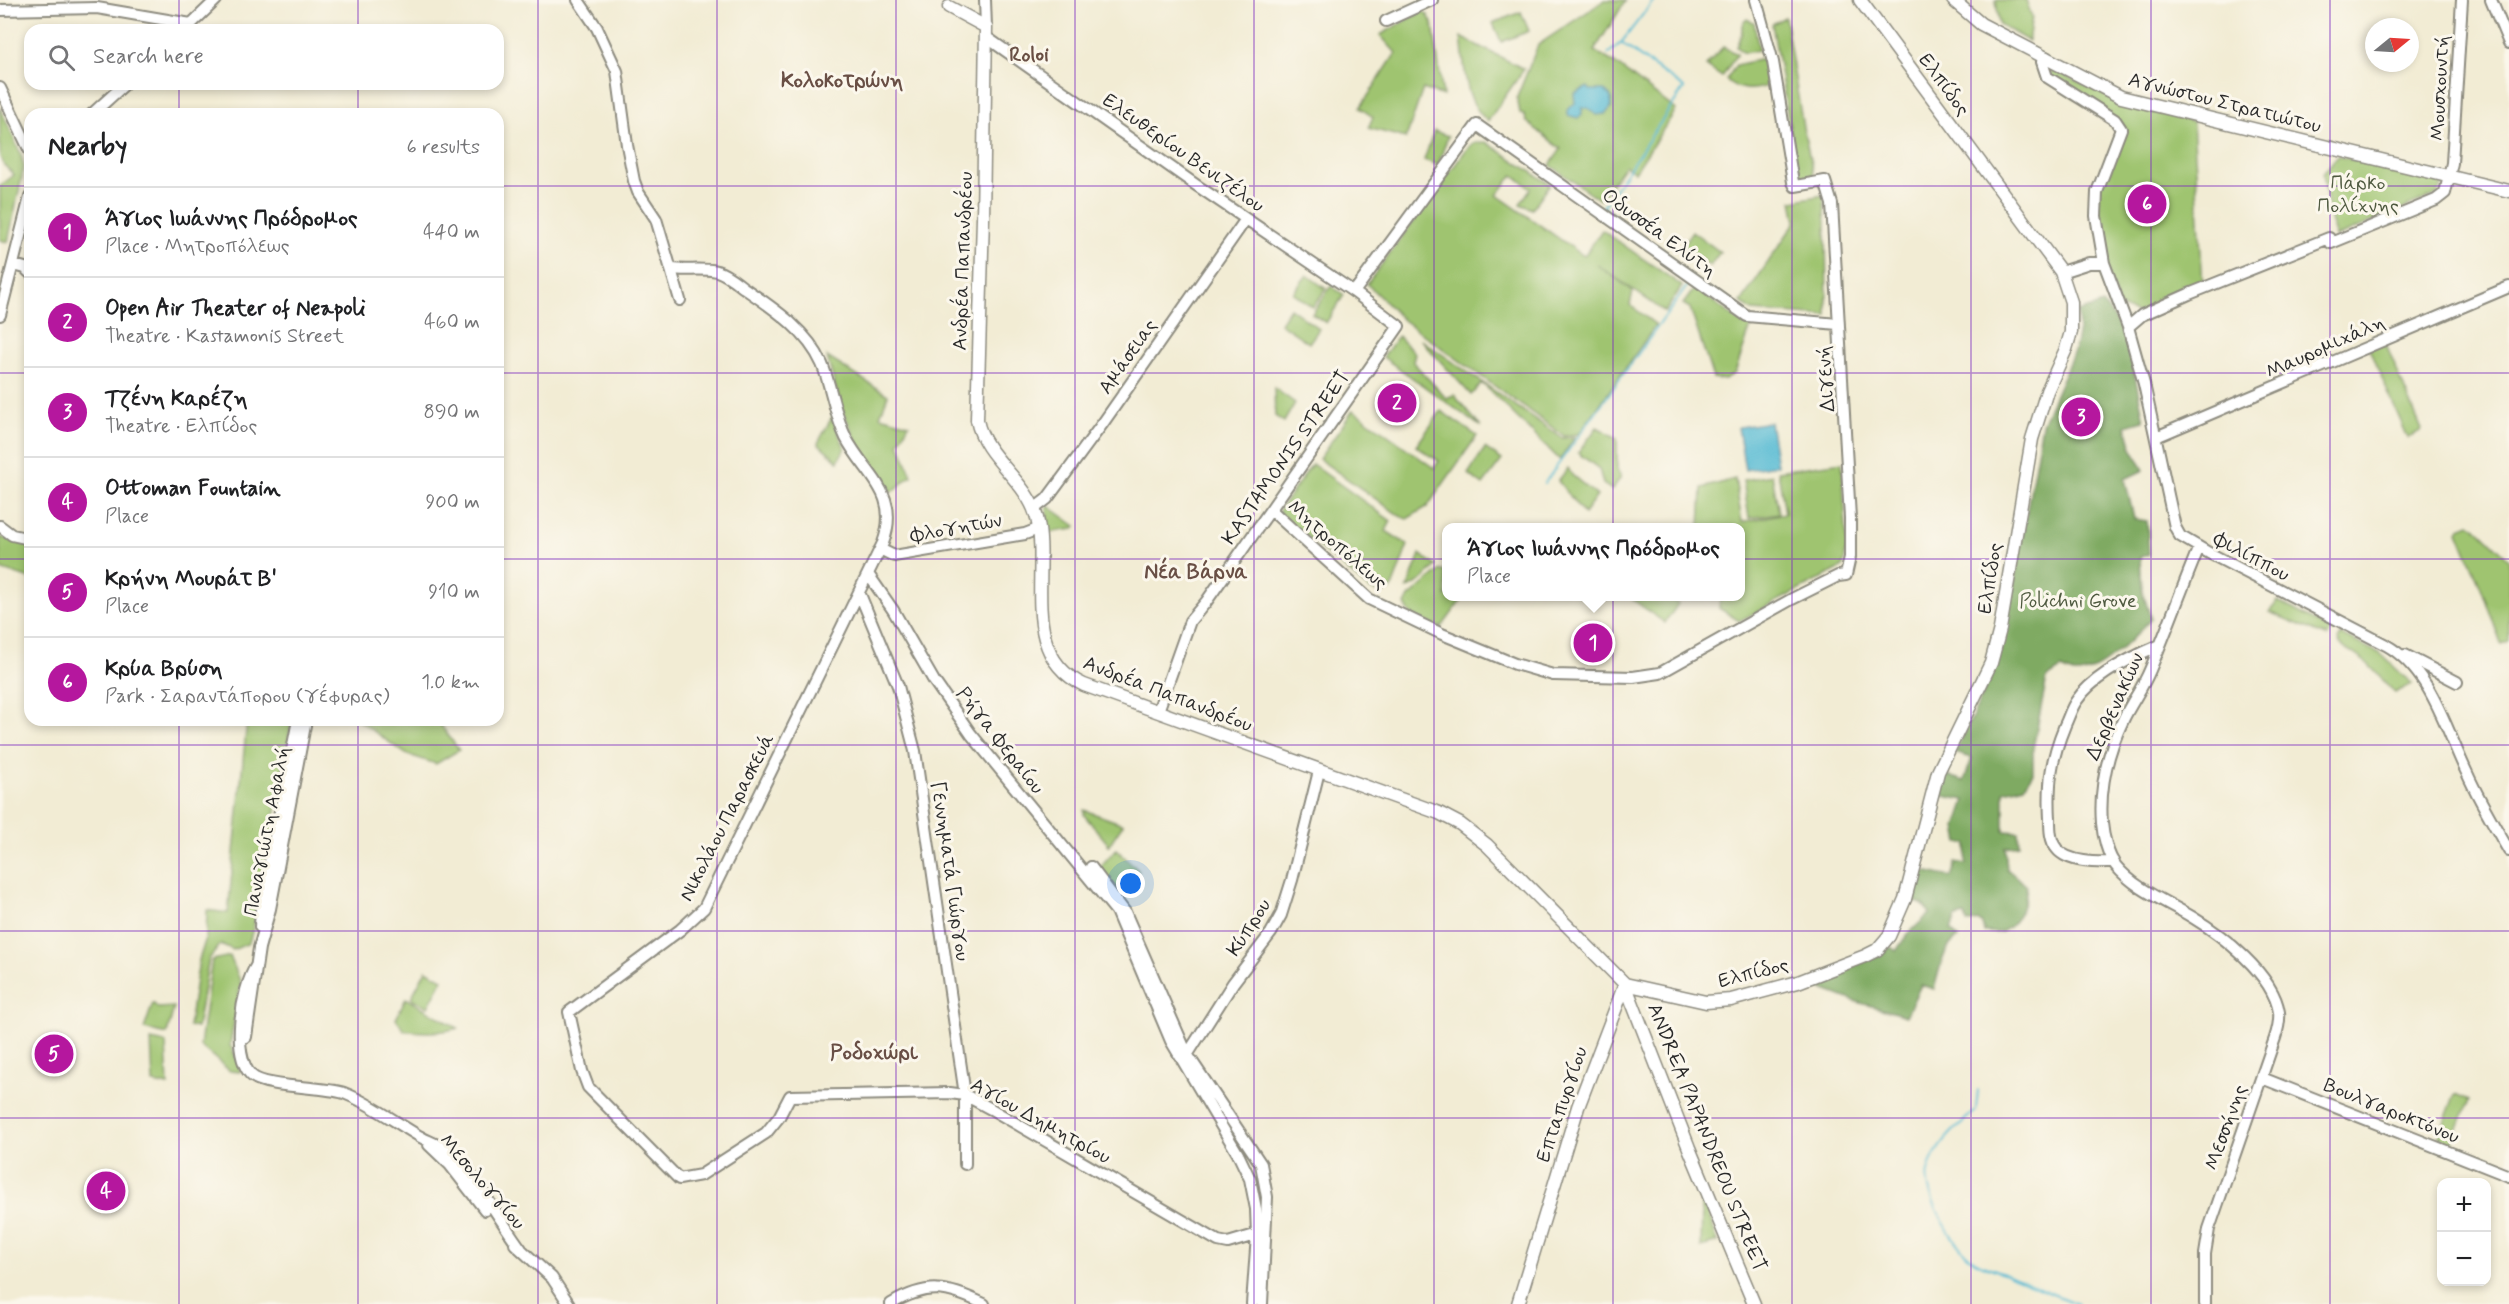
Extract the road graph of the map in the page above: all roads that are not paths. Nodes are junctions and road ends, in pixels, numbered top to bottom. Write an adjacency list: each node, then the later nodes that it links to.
1 (216, 0): 14 (street)
2 (578, 0): 29 (street)
3 (986, 0): 15 (street, Ανδρέα Παπανδρέου)
4 (1756, 0): 37 (street, Διγενή)
5 (1860, 0): 30 (main road, Ελπίδος)
6 (1953, 0): 17 (main road, Αγνώστου Στρατιώτου)
7 (2462, 0): 22 (street, Μουσχουντή)
8 (2491, 0): 16 (street)
9 (1428, 2): 12 (street)
10 (944, 3): 15 (main road, Ελευθερίου Βενιζέλου)
11 (0, 10): 13 (street)
12 (1386, 21)
13 (174, 24)
14 (191, 24)
15 (986, 32): 24 (street, Ελευθερίου Βενιζέλου); 41 (main road, Ανδρέα Παπανδρέου)
16 (2509, 43)
17 (2046, 57): 22 (main road, Αγνώστου Στρατιώτου); 26 (street, Φιλίππου)
18 (0, 88): 21 (street)
19 (118, 90): 20 (street)
20 (99, 108)
21 (24, 136)
22 (2450, 178): 23 (main road, Αγνώστου Στρατιώτου); 36 (street)
23 (2509, 191)
24 (1246, 219): 32 (street, Ελευθερίου Βενιζέλου); 41 (street, Αμάσειας)
25 (24, 222): 27 (street)
26 (2104, 263): 30 (street); 34 (street, Φιλίππου)
27 (14, 265): 28 (street); 35 (street)
28 (24, 269)
29 (672, 269): 33 (street); 47 (street)
30 (2061, 272): 63 (main road, Ελπίδος)
31 (2509, 287): 40 (street, Μαυρομιχάλη)
32 (1354, 292): 37 (street, Οδυσσέα Ελύτη); 38 (street, Ελευθερίου Βενιζέλου)
33 (680, 300)
34 (2119, 307): 36 (street); 39 (street, Φιλίππου)
35 (0, 315)
36 (2142, 315): 39 (street)
37 (1838, 324): 49 (street, Διγενή)
38 (1399, 326): 42 (street, KASTAMONIS STREET)
39 (2128, 327): 40 (street, Φιλίππου)
40 (2156, 438): 46 (street, Φιλίππου)
41 (1034, 508): 44 (main road, Ανδρέα Παπανδρέου)
42 (1271, 510): 49 (street, Μητροπόλεως); 54 (street, KASTAMONIS STREET)
43 (3, 529): 45 (street)
44 (1038, 529): 47 (street, Φλογητών); 54 (main road, Ανδρέα Παπανδρέου)
45 (24, 537)
46 (2199, 547): 51 (street, Δερβενακίων); 52 (street, Φιλίππου)
47 (880, 549): 48 (street)
48 (868, 574): 50 (street, Νικολάου Παρασκευά); 64 (street, Ρήγα Φεραίου)
49 (1846, 575)
50 (859, 592): 66 (street, Γεννηματά Γιώργου); 67 (street, Νικολάου Παρασκευά)
51 (2160, 645): 59 (street, Δερβενακίων); 59 (street)
52 (2390, 648): 53 (street); 58 (street, Φιλίππου)
53 (2457, 682)
54 (1158, 711): 57 (main road, Ανδρέα Παπανδρέου)
55 (297, 726): 62 (street, Παναγιώτη Αφαλή)
56 (305, 726): 62 (street, Παναγιώτη Αφαλή)
57 (1319, 771): 63 (main road, Ανδρέα Παπανδρέου); 64 (street, Κύπρου)
58 (2509, 851)
59 (2113, 861): 61 (street, Δερβενακίων)
60 (1091, 867): 64 (street, Ρήγα Φεραίου)
61 (2190, 915): 65 (street, Μεσσήνης)
62 (259, 948): 68 (street, Παναγιώτη Αφαλή)
63 (1625, 984): 72 (main road, Επταπυργίου); 81 (main road, ANDREA PAPANDREOU STREET)
64 (1185, 1058): 71 (street, Ρήγα Φεραίου); 71 (street, Ρήγα Φεραίου)
65 (2262, 1078): 70 (street, Βουλγαροκτόνου); 82 (street, Μεσσήνης)
66 (965, 1095): 67 (street, Αγίου Δημητρίου); 69 (street, Γεννηματά Γιώργου); 71 (street, Αγίου Δημητρίου)
67 (779, 1117)
68 (418, 1136): 73 (street, Μεσολογγίου); 73 (street, Μεσολογγίου)
69 (965, 1164)
70 (2509, 1176)
71 (1261, 1233): 77 (street, Ρήγα Φεραίου); 78 (street, Ρήγα Φεραίου)
72 (1537, 1238): 79 (main road, Επταπυργίου); 80 (main road, Επταπυργίου)
73 (521, 1249): 74 (street, Μεσολογγίου)
74 (569, 1304)
75 (891, 1304): 76 (street)
76 (984, 1304)
77 (1252, 1304)
78 (1262, 1304)
79 (1509, 1304)
80 (1518, 1304)
81 (1754, 1304)
82 (2205, 1304)

